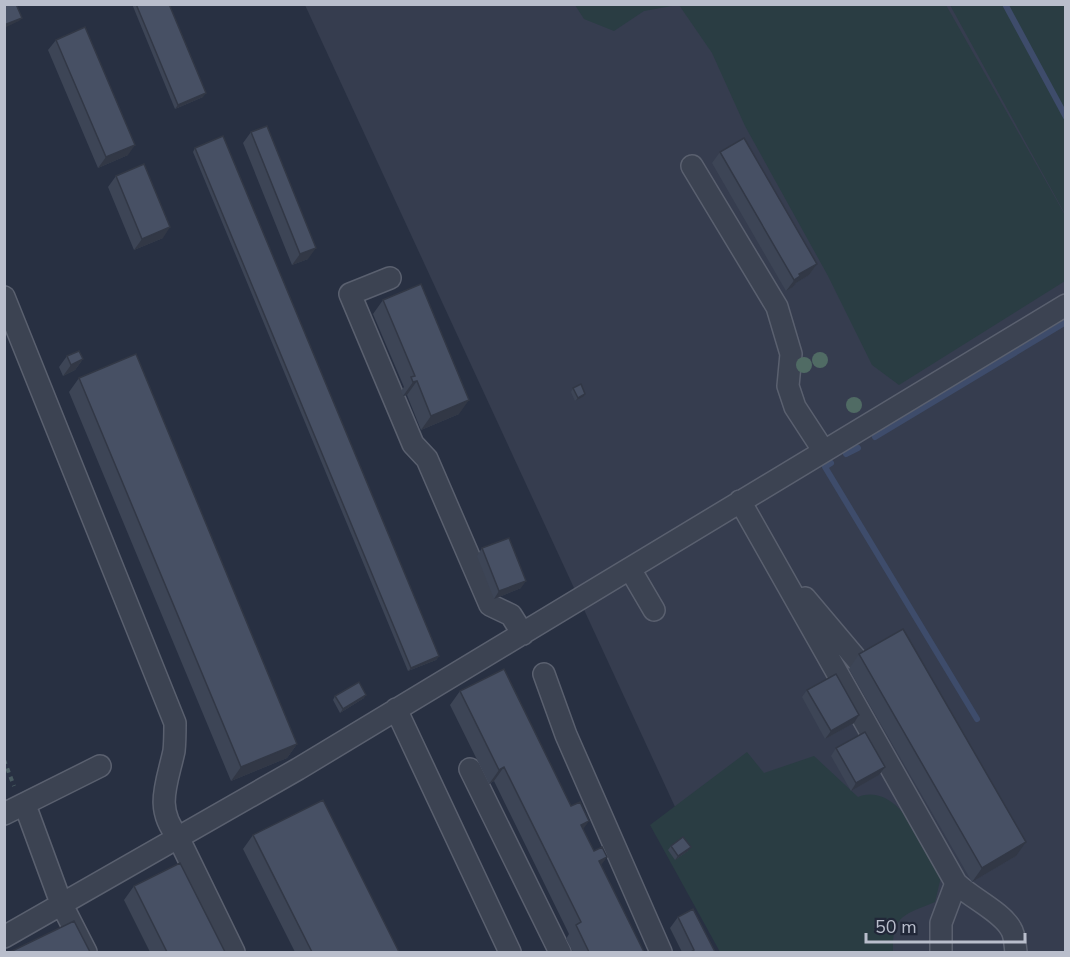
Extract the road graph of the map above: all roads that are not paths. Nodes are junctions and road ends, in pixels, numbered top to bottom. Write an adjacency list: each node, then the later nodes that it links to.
1 (692, 166): 5 (street)
2 (390, 278): 10 (street)
3 (4, 297): 18 (street)
4 (1065, 305): 5 (street)
5 (823, 450): 6 (street)
6 (740, 501): 7 (street); 8 (street)
7 (777, 566): 11 (street); 19 (street)
8 (630, 569): 9 (street); 10 (street)
9 (654, 610)
10 (523, 634): 13 (street)
11 (859, 662)
12 (544, 674): 26 (street)
13 (396, 709): 18 (street); 24 (street)
14 (100, 766): 16 (street)
15 (470, 769): 25 (street)
16 (25, 805): 17 (street); 20 (street)
17 (4, 814)
18 (178, 837): 20 (street); 23 (street)
19 (956, 883): 27 (street); 28 (street)
20 (61, 903): 21 (street); 22 (street)
21 (4, 937)
22 (86, 952)
23 (234, 952)
24 (510, 952)
25 (560, 952)
26 (661, 952)
27 (941, 952)
28 (1016, 952)

